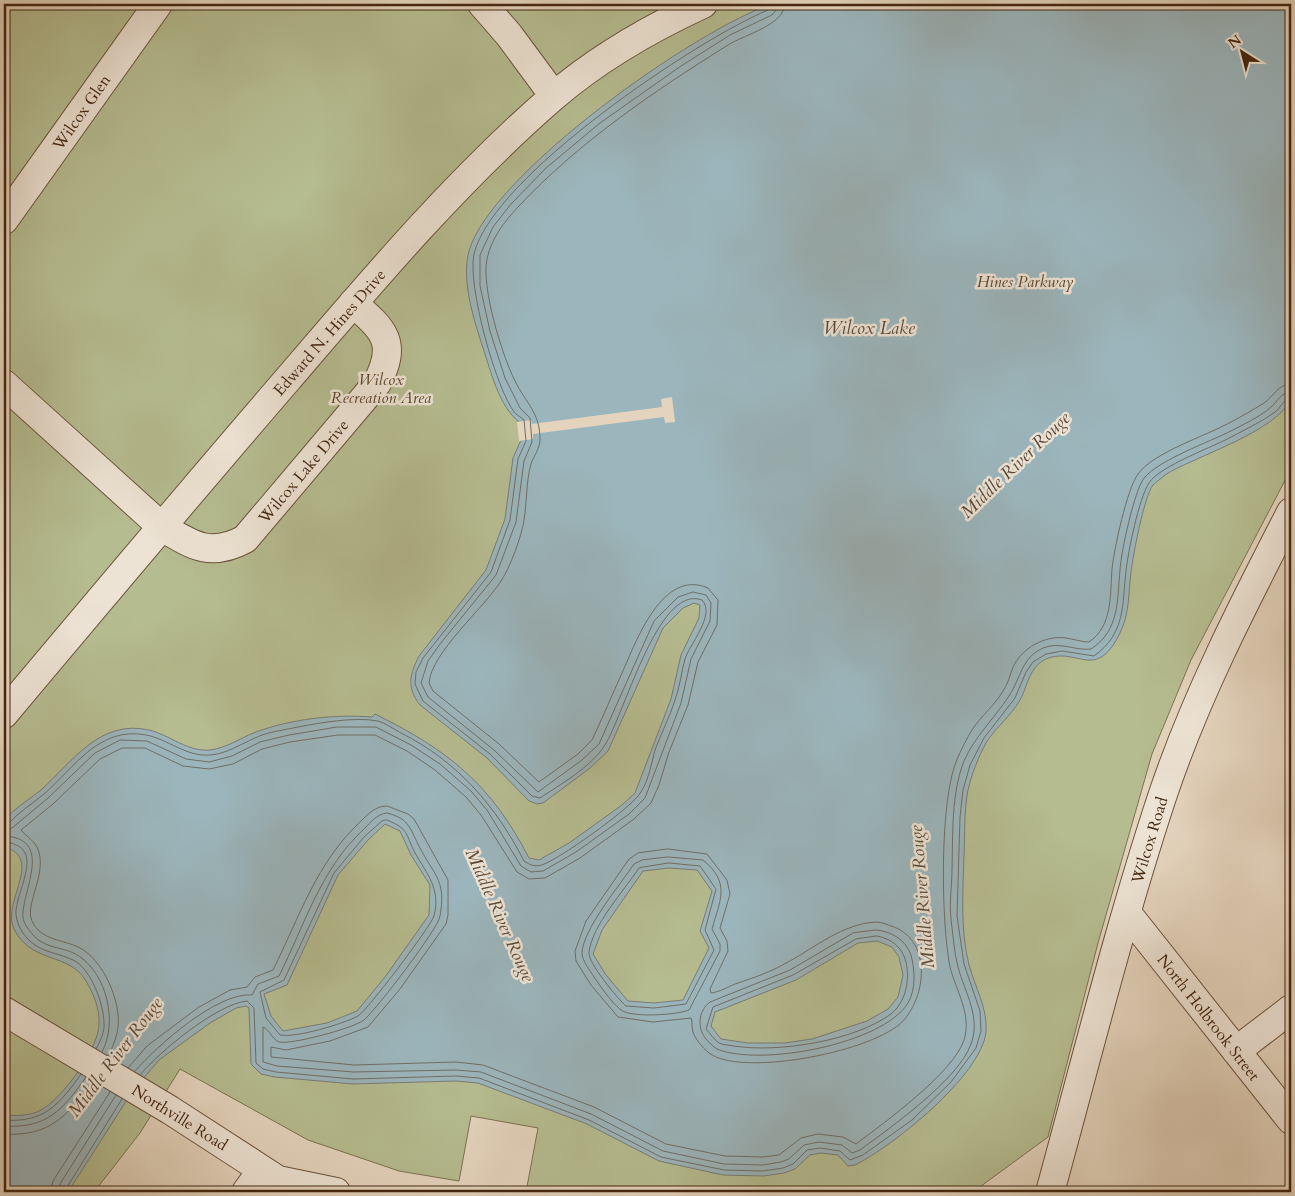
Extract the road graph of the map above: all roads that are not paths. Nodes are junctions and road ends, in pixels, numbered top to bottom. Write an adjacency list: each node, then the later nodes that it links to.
1 (158, 4): 5 (street, Wilcox Glen)
2 (482, 4): 4 (street)
3 (703, 4): 4 (street, Edward N. Hines Drive)
4 (554, 96): 6 (street, Edward N. Hines Drive)
5 (4, 220)
6 (353, 303): 9 (street, Edward N. Hines Drive); 9 (street, Wilcox Lake Drive)
7 (4, 384): 9 (street)
8 (1291, 512): 11 (street, Wilcox Road)
9 (162, 527): 10 (street, Edward N. Hines Drive)
10 (4, 714)
11 (1127, 913): 14 (street, North Holbrook Street); 17 (street, Wilcox Road)
12 (1291, 1009): 14 (street)
13 (4, 1011): 16 (street, Northville Road)
14 (1236, 1050): 15 (street, North Holbrook Street)
15 (1291, 1120)
16 (278, 1181): 18 (street); 19 (street, Northville Road)
17 (1049, 1190)
18 (246, 1192)
19 (336, 1192)

